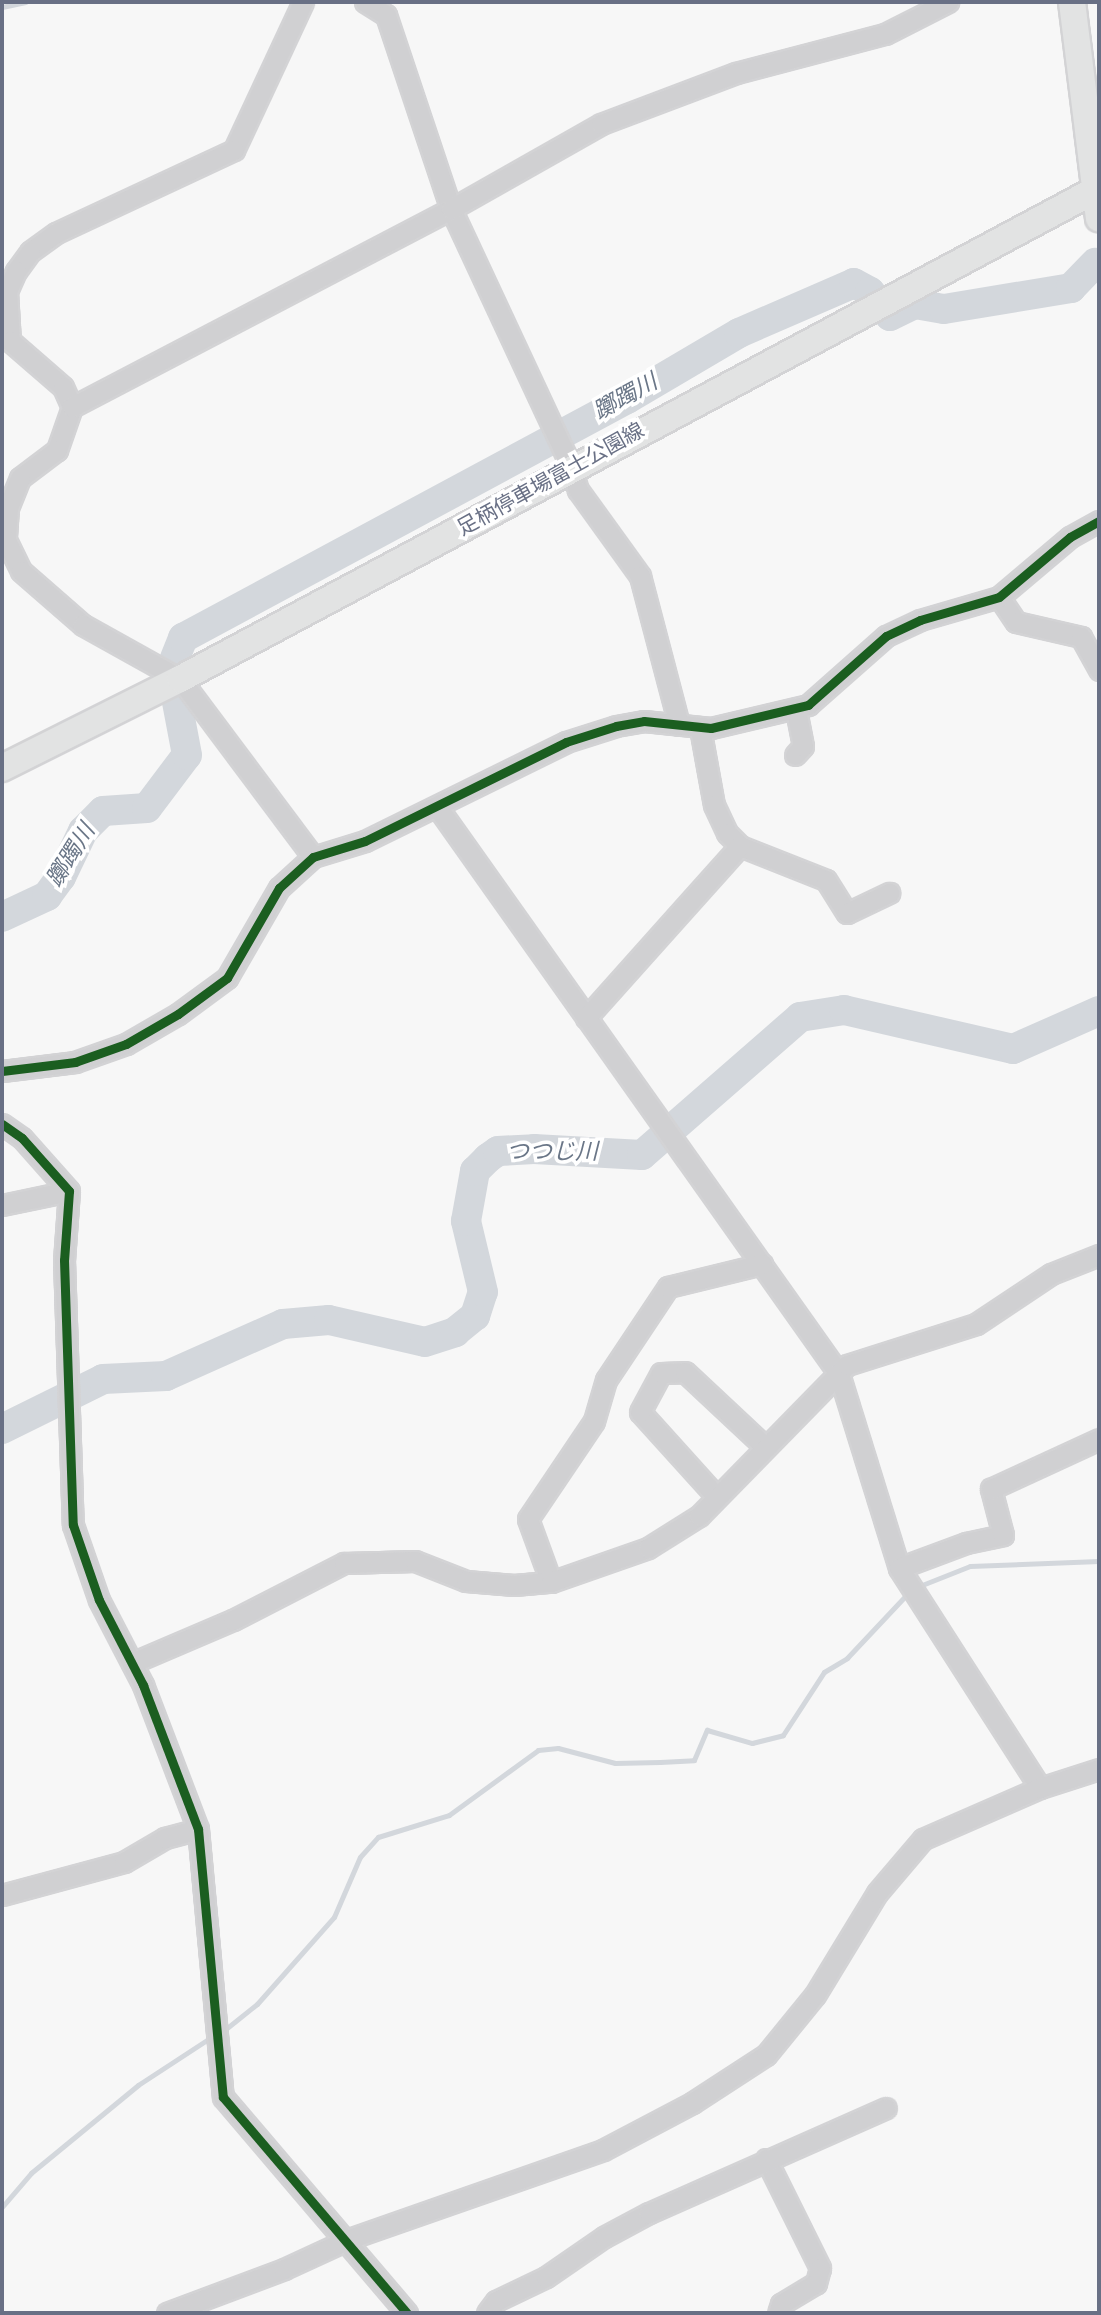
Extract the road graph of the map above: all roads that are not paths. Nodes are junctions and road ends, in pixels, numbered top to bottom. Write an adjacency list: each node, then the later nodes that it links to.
1 (303, 2): 8 (street)
2 (365, 2): 6 (street)
3 (948, 2): 6 (street)
4 (1072, 2): 5 (main road)
5 (1097, 189): 7 (main road); 9 (main road, 足柄停車場富士公園線)
6 (451, 208): 8 (street); 9 (street)
7 (1099, 218)
8 (72, 407): 13 (street)
9 (569, 462): 13 (main road, 足柄停車場富士公園線); 15 (street)
10 (1099, 521): 11 (street)
11 (999, 597): 12 (street); 14 (street)
12 (1099, 670)
13 (180, 679): 18 (main road, 足柄停車場富士公園線); 21 (street)
14 (796, 709): 16 (street); 17 (street)
15 (679, 725): 16 (street); 19 (street)
16 (700, 729): 20 (street)
17 (795, 755)
18 (2, 768)
19 (438, 808): 21 (street); 23 (street)
20 (740, 846): 22 (street); 23 (street)
21 (313, 856): 24 (street)
22 (889, 893)
23 (586, 1018): 29 (street)
24 (2, 1071)
25 (2, 1124): 26 (street)
26 (69, 1191): 27 (street); 36 (street)
27 (2, 1205)
28 (1099, 1255): 30 (street)
29 (762, 1264): 30 (street); 35 (street)
30 (839, 1374): 32 (street); 34 (street)
31 (1099, 1439): 34 (street)
32 (764, 1447): 33 (street); 33 (street)
33 (716, 1496): 35 (street)
34 (902, 1573): 38 (street)
35 (551, 1582): 36 (street)
36 (132, 1663): 39 (street)
37 (1099, 1769): 38 (street)
38 (1040, 1788): 43 (street)
39 (198, 1829): 40 (street); 43 (street)
40 (2, 1895)
41 (886, 2108): 42 (street)
42 (766, 2159): 46 (street); 47 (street)
43 (349, 2239): 44 (street); 45 (street)
44 (167, 2313)
45 (407, 2313)
46 (486, 2313)
47 (779, 2313)

